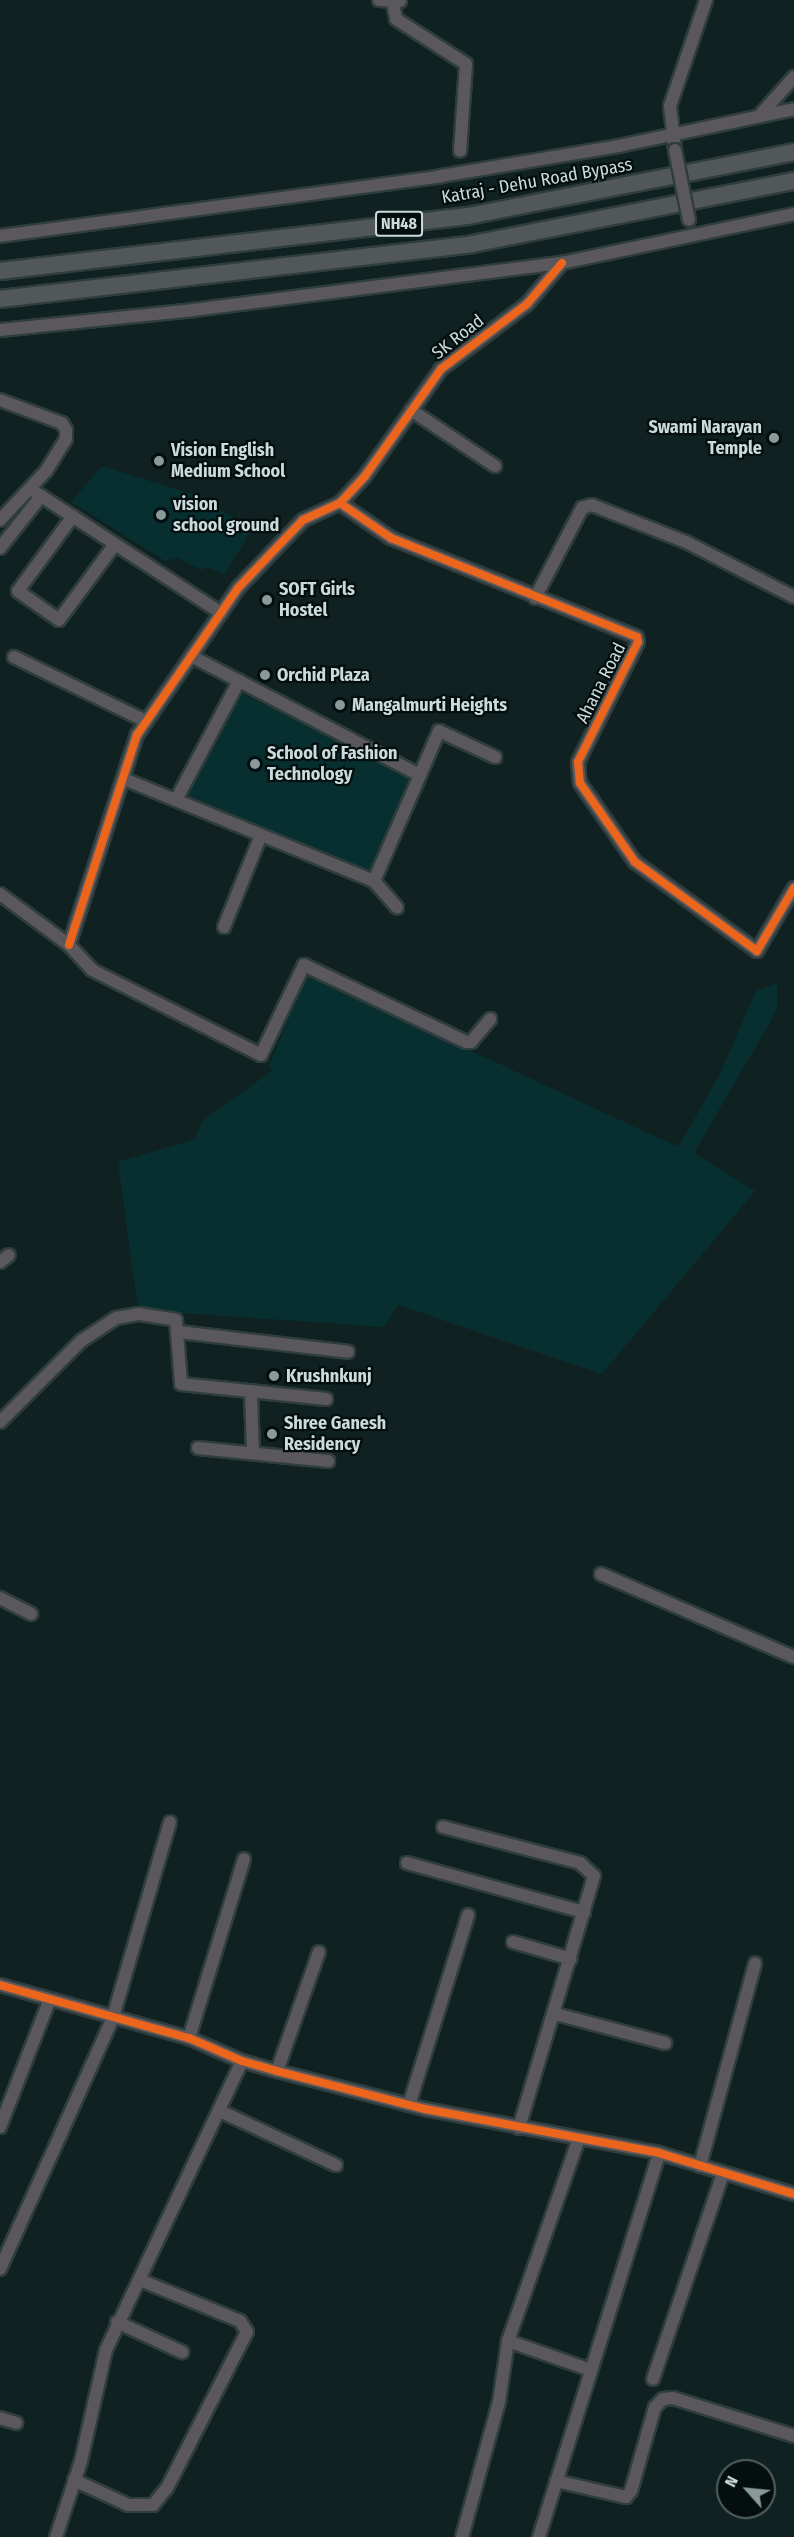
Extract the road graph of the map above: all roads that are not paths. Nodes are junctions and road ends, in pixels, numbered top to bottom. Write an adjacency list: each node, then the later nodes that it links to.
1 (379, 0): 3 (street)
2 (706, 0): 7 (street)
3 (397, 1): 8 (street)
4 (794, 77): 6 (street)
5 (794, 109): 6 (street)
6 (761, 114): 7 (street)
7 (671, 134): 12 (street); 13 (street, bridge)
8 (460, 151)
9 (794, 152): 15 (highway, Katraj - Dehu Road Bypass / NH48)
10 (794, 181): 16 (highway, NH48)
11 (794, 214): 13 (street)
12 (0, 236)
13 (692, 236): 14 (street)
14 (562, 263): 17 (street); 19 (street, SK Road)
15 (0, 271)
16 (0, 300)
17 (0, 330)
18 (0, 400): 23 (street)
19 (411, 410): 20 (street); 21 (street, SK Road)
20 (495, 466)
21 (340, 502): 27 (street, Ahana Road); 28 (street)
22 (73, 516): 24 (street); 24 (street); 25 (street)
23 (0, 520)
24 (115, 544): 28 (street)
25 (0, 548)
26 (794, 597): 27 (street)
27 (536, 598): 39 (street, Ahana Road)
28 (221, 613): 29 (street)
29 (191, 656): 31 (street); 32 (street)
30 (14, 657): 32 (street)
31 (239, 681): 34 (street); 36 (street)
32 (146, 721): 35 (street)
33 (495, 757): 34 (street)
34 (420, 775): 38 (street)
35 (124, 779): 36 (street); 43 (street)
36 (176, 800): 37 (street)
37 (261, 835): 38 (street); 42 (street)
38 (374, 881): 41 (street)
39 (794, 888)
40 (0, 894): 43 (street)
41 (397, 907)
42 (224, 927)
43 (69, 945): 44 (street)
44 (490, 1019)
45 (179, 1332): 46 (street); 47 (street); 49 (street)
46 (348, 1352)
47 (251, 1391): 48 (street); 51 (street)
48 (326, 1399)
49 (0, 1422)
50 (198, 1448): 51 (street)
51 (253, 1454): 52 (street)
52 (328, 1461)
53 (601, 1574): 56 (street)
54 (0, 1598): 55 (street)
55 (31, 1614)
56 (794, 1657)
57 (170, 1822): 70 (street)
58 (443, 1827): 61 (street)
59 (244, 1859): 71 (street)
60 (407, 1863): 61 (street)
61 (584, 1912): 65 (street)
62 (468, 1915): 75 (street)
63 (513, 1942): 65 (street)
64 (319, 1952): 74 (street)
65 (571, 1959): 69 (street)
66 (755, 1963): 82 (street)
67 (0, 1985): 68 (street)
68 (51, 1999): 70 (street); 77 (street)
69 (556, 2014): 72 (street); 78 (street)
70 (113, 2017): 71 (street); 85 (street)
71 (189, 2038): 73 (street)
72 (665, 2043)
73 (242, 2061): 74 (street); 76 (street)
74 (277, 2071): 75 (street)
75 (409, 2105): 78 (street)
76 (220, 2111): 81 (street); 86 (street)
77 (0, 2127)
78 (519, 2128): 79 (street)
79 (579, 2139): 80 (street); 88 (street)
80 (659, 2153): 82 (street); 90 (street)
81 (336, 2165)
82 (700, 2166): 83 (street)
83 (723, 2173): 84 (street); 91 (street)
84 (794, 2194)
85 (0, 2269)
86 (140, 2280): 87 (street); 95 (street)
87 (117, 2322): 89 (street); 95 (street)
88 (508, 2341): 90 (street); 98 (street)
89 (182, 2352)
90 (591, 2370): 96 (street)
91 (653, 2379)
92 (0, 2418): 93 (street)
93 (16, 2422)
94 (794, 2436): 96 (street)
95 (74, 2480): 97 (street)
96 (556, 2481): 99 (street)
97 (56, 2537)
98 (462, 2537)
99 (539, 2537)

